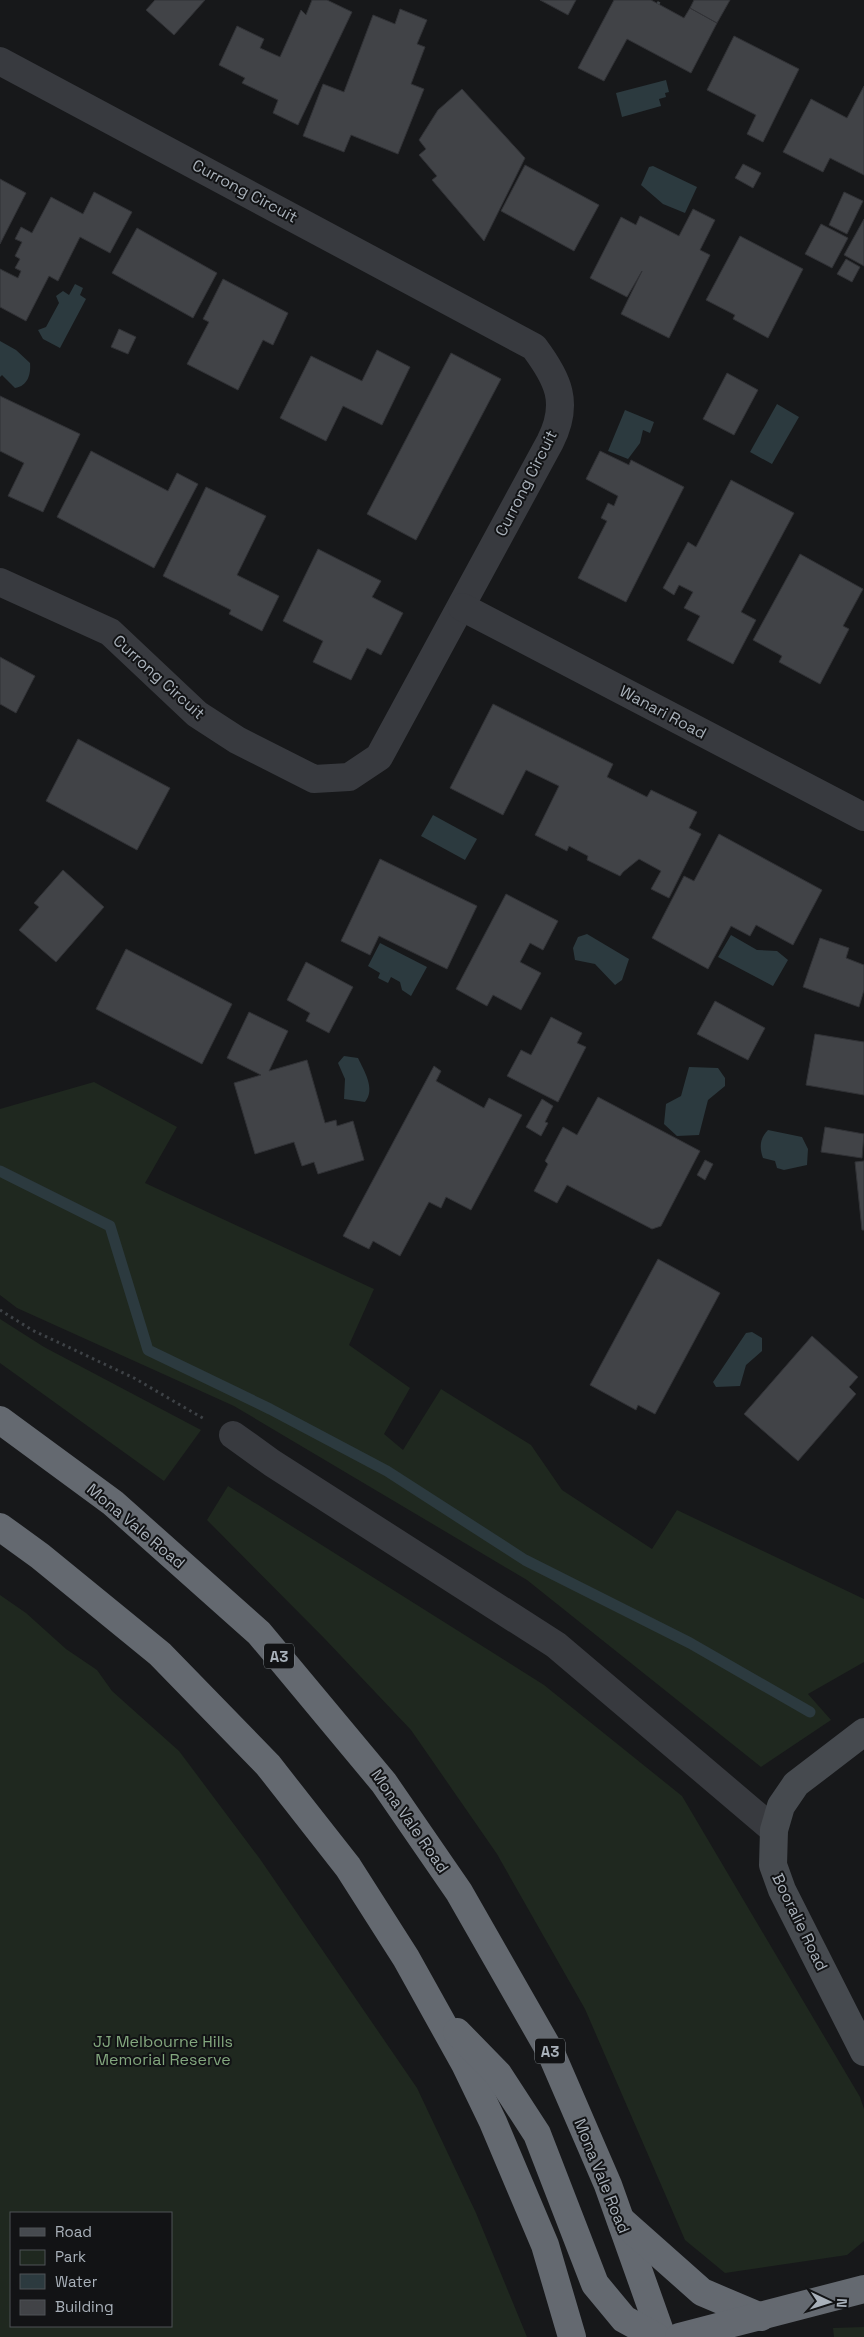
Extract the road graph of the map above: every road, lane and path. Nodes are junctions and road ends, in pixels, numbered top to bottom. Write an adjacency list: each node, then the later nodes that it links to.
1 (0, 61): 3 (street, Currong Circuit)
2 (0, 582): 3 (street, Currong Circuit)
3 (462, 607): 4 (street, Wanari Road)
4 (864, 817)
5 (0, 1310): 7 (path)
6 (0, 1420): 13 (highway, Mona Vale Road / A3)
7 (233, 1435): 10 (street)
8 (0, 1527): 11 (highway)
9 (864, 1732): 10 (street, Booralie Road)
10 (774, 1830): 12 (street, Booralie Road)
11 (434, 2009): 16 (highway); 17 (highway)
12 (864, 2052)
13 (621, 2220): 15 (highway); 18 (highway, Mona Vale Road / A3)
14 (864, 2289): 15 (highway)
15 (755, 2327): 19 (highway)
16 (572, 2337)
17 (657, 2337)
18 (662, 2337)
19 (679, 2337)

